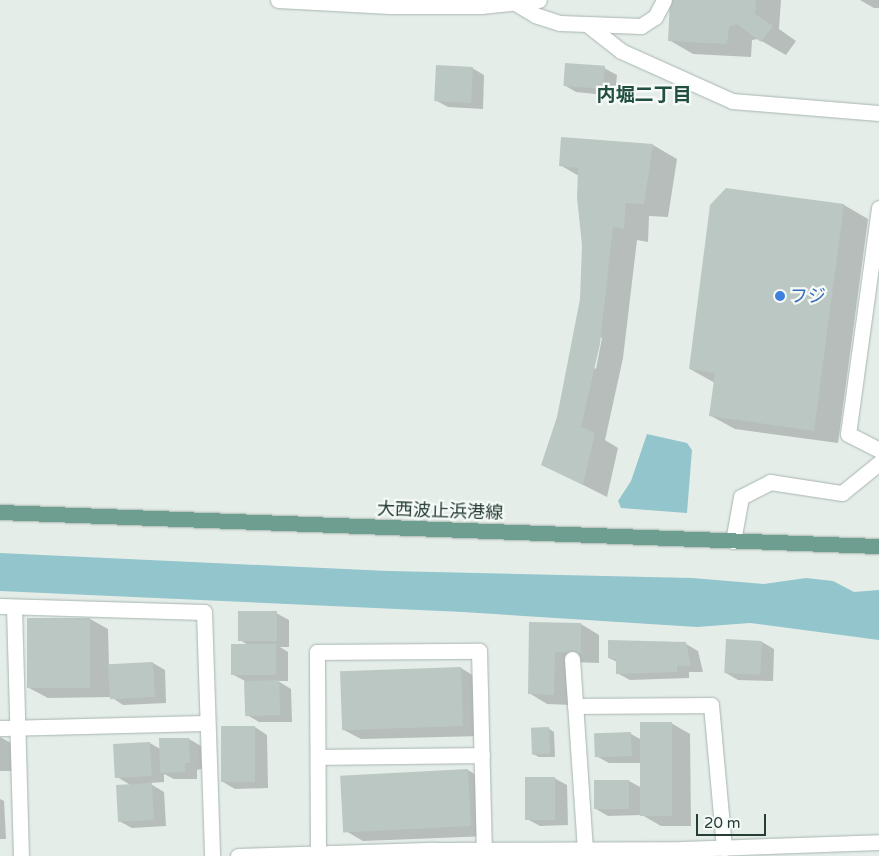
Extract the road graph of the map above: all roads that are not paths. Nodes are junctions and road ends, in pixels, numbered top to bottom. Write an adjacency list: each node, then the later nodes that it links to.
1 (278, 0): 5 (street)
2 (539, 0): 4 (street)
3 (664, 0): 6 (street)
4 (512, 1): 5 (street); 6 (street)
5 (390, 3)
6 (588, 25): 7 (street)
7 (879, 113)
8 (879, 208): 9 (street)
9 (879, 450)
10 (879, 463): 12 (street)
11 (0, 512): 12 (main road, 大西波止浜港線)
12 (733, 541): 13 (main road, 大西波止浜港線)
13 (879, 546)
14 (7, 607): 17 (street); 19 (street)
15 (572, 659): 16 (street)
16 (575, 706): 23 (street); 25 (street)
17 (207, 723): 19 (street); 30 (street)
18 (0, 728): 19 (street)
19 (17, 728): 29 (street)
20 (482, 755): 21 (street); 21 (street); 24 (street)
21 (318, 757): 26 (street)
22 (879, 842): 23 (street)
23 (724, 848): 28 (street)
24 (484, 850): 25 (street); 27 (street)
25 (585, 850): 28 (street)
26 (318, 853): 27 (street); 31 (street)
27 (434, 853)
28 (682, 853)
29 (21, 856)
30 (212, 856)
31 (238, 856)

